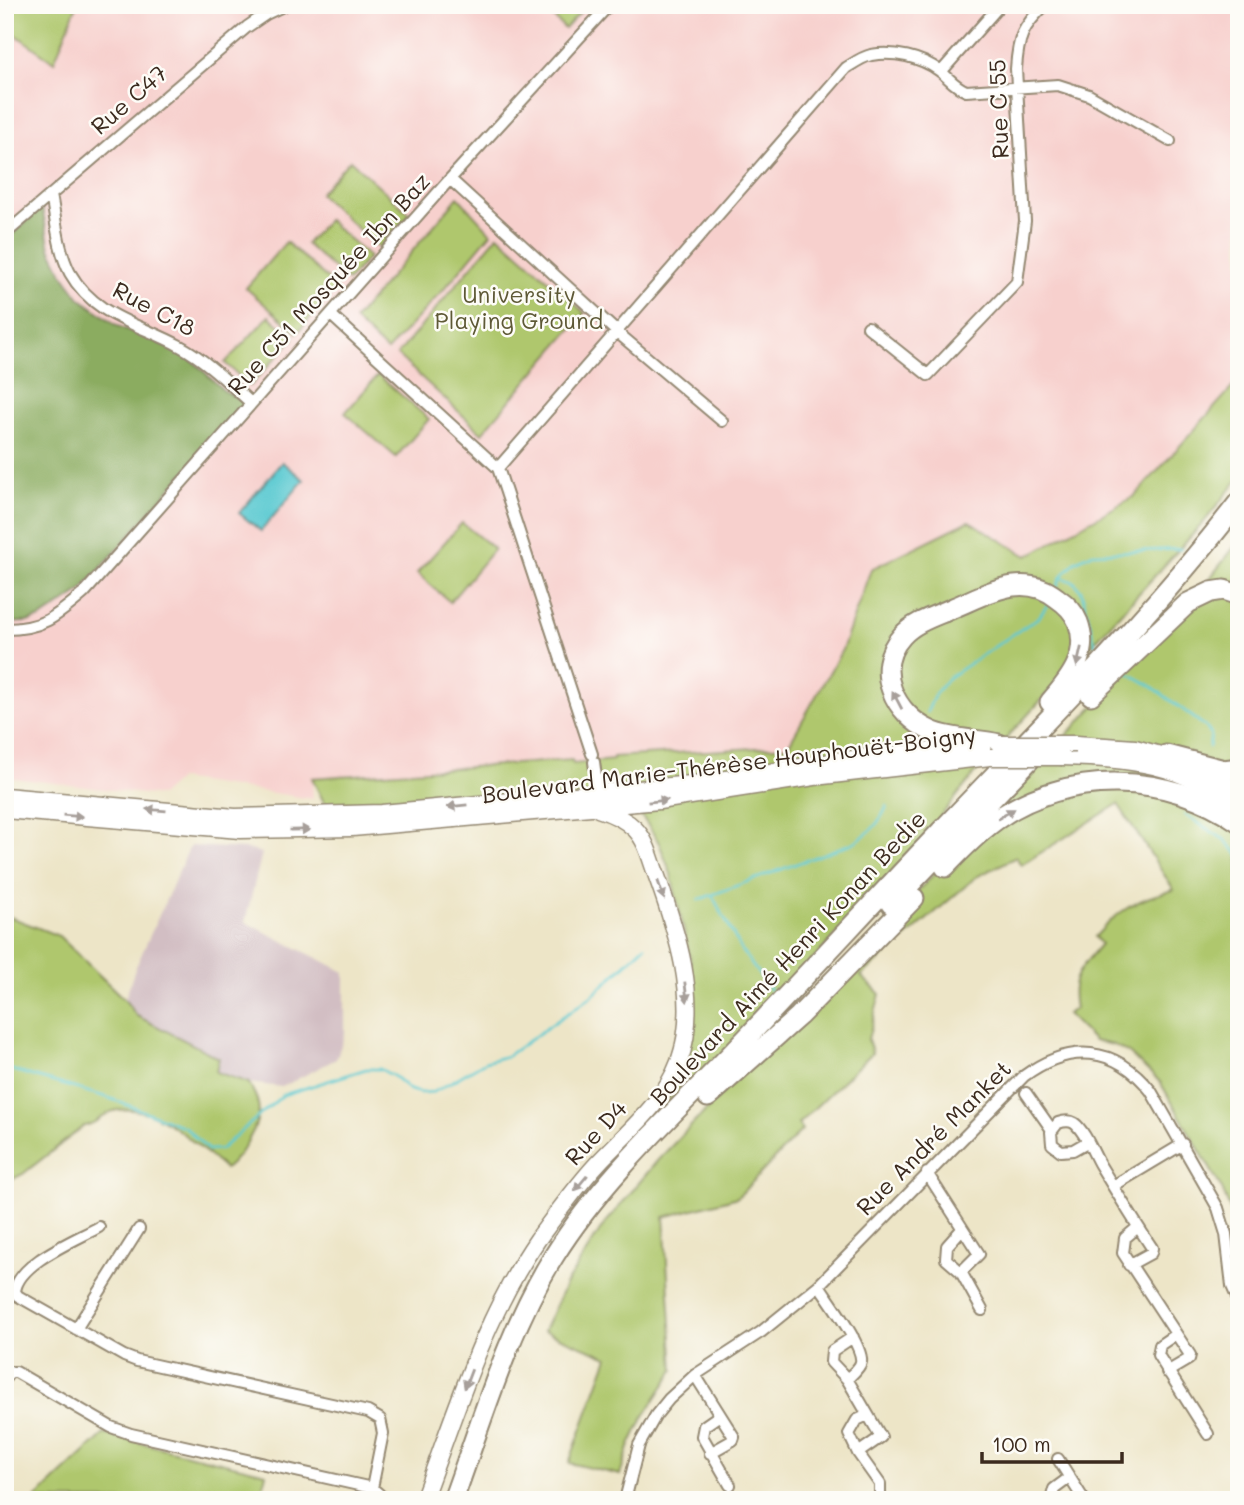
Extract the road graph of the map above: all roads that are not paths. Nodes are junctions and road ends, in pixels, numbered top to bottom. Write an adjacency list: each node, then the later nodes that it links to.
1 (285, 5): 9 (street, Rue C47)
2 (609, 5): 8 (street, Rue C51 Mosquée Ibn Baz)
3 (1000, 5): 5 (street)
4 (1045, 5): 6 (street, Rue C 55)
5 (941, 72): 6 (street); 13 (street)
6 (1018, 87): 7 (street); 12 (street, Rue C 55)
7 (1170, 141)
8 (450, 179): 11 (street, Rue C51 Mosquée Ibn Baz); 13 (street)
9 (51, 195): 10 (street, Rue C47); 14 (street, Rue C18)
10 (5, 234)
11 (331, 315): 14 (street, Rue C51 Mosquée Ibn Baz); 16 (street)
12 (868, 327)
13 (618, 333): 15 (street); 16 (street)
14 (251, 403): 21 (street, Rue C51 Mosquée Ibn Baz)
15 (722, 421)
16 (498, 468): 28 (street)
17 (1239, 502): 19 (highway, Boulevard Aimé Henri Konan Bedie)
18 (1236, 525): 19 (highway, Boulevard Aimé Henri Konan Bedie)
19 (1213, 546): 22 (highway, Boulevard Aimé Henri Konan Bedie); 32 (highway, Boulevard Aimé Henri Konan Bedie)
20 (1239, 595): 22 (highway)
21 (5, 629)
22 (1091, 695): 34 (highway, Boulevard Aimé Henri Konan Bedie)
23 (994, 750): 24 (main road, Boulevard Marie-Thérèse Houphouët-Boigny, bridge); 28 (main road, Boulevard Marie-Thérèse Houphouët-Boigny); 29 (main road, Boulevard Marie-Thérèse Houphouët-Boigny, bridge); 32 (highway, one-way to 32)
24 (1166, 755): 25 (highway); 26 (main road, Boulevard Marie-Thérèse Houphouët-Boigny)
25 (1239, 768)
26 (1239, 792)
27 (5, 796): 28 (main road, Boulevard Marie-Thérèse Houphouët-Boigny, one-way to 27)
28 (594, 799): 30 (main road, Boulevard Marie-Thérèse Houphouët-Boigny, one-way to 28); 66 (main road, Rue D4, one-way to 66)
29 (1239, 807)
30 (5, 810)
31 (1239, 822): 34 (highway, one-way to 31)
32 (939, 833): 67 (highway, Boulevard Aimé Henri Konan Bedie)
33 (1026, 1093): 35 (street)
34 (708, 1097): 68 (highway, Boulevard Aimé Henri Konan Bedie)
35 (1052, 1130): 36 (street); 36 (street)
36 (1087, 1142): 39 (street)
37 (1182, 1144): 38 (street, Rue André Manket); 39 (street); 47 (street, Rue André Manket)
38 (927, 1173): 43 (street); 46 (street, Rue André Manket)
39 (1113, 1186): 41 (street)
40 (99, 1227): 49 (street)
41 (1138, 1227): 44 (street); 44 (street)
42 (139, 1229): 49 (street)
43 (962, 1230): 45 (street); 45 (street)
44 (1129, 1265): 50 (street)
45 (961, 1272): 48 (street)
46 (818, 1285): 51 (street); 53 (street, Rue André Manket)
47 (1239, 1302)
48 (982, 1310)
49 (76, 1329): 64 (street)
50 (1176, 1334): 52 (street); 52 (street)
51 (853, 1336): 55 (street); 55 (street)
52 (1167, 1372): 58 (street)
53 (695, 1374): 56 (street); 69 (street, Rue André Manket)
54 (5, 1378): 64 (street)
55 (847, 1379): 57 (street)
56 (720, 1415): 59 (street); 59 (street)
57 (868, 1415): 60 (street); 60 (street)
58 (1208, 1434)
59 (710, 1452): 63 (street)
60 (858, 1453): 70 (street)
61 (1058, 1459): 62 (street)
62 (1069, 1478): 71 (street); 72 (street)
63 (730, 1485)
64 (372, 1488): 65 (street)
65 (382, 1500)
66 (423, 1500)
67 (453, 1500)
68 (466, 1500)
69 (625, 1500)
70 (880, 1500)
71 (1051, 1500)
72 (1084, 1500)

